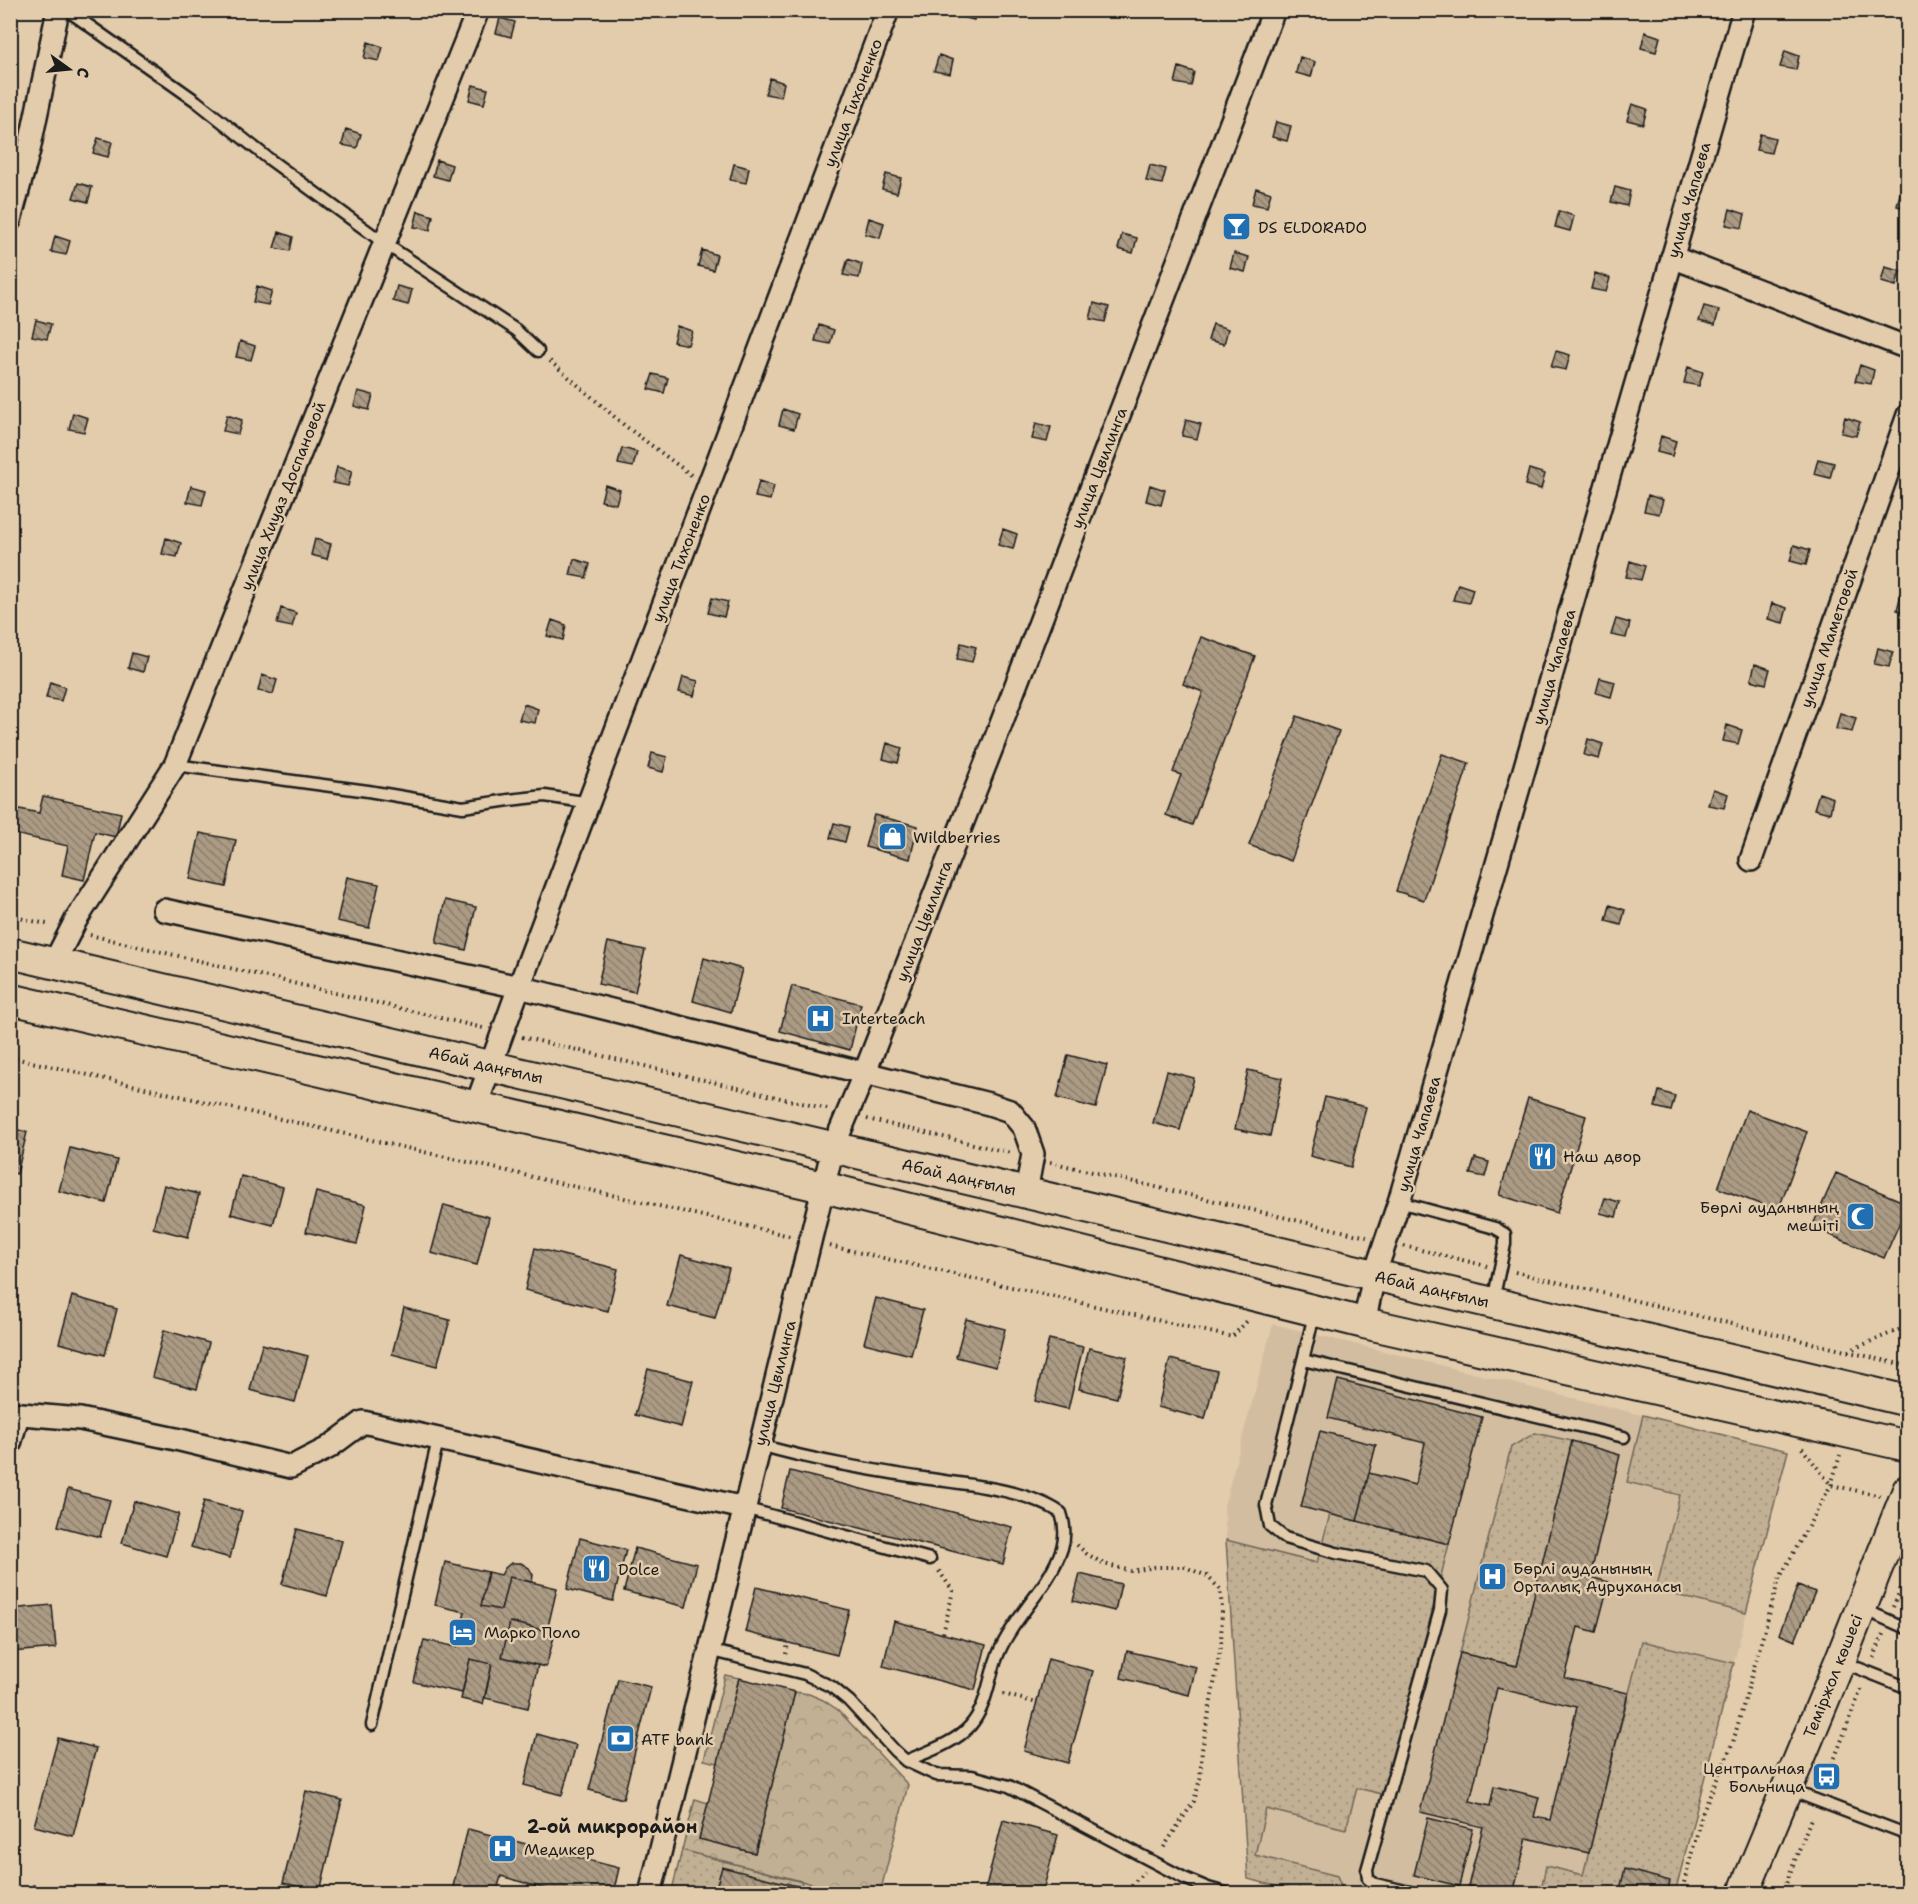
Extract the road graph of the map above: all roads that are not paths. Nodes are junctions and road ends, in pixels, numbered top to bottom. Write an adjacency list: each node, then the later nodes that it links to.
1 (58, 10): 7 (street)
2 (67, 10): 8 (lane)
3 (478, 10): 8 (street, улица Хиуаз Доспановой)
4 (888, 10): 14 (street, улица Тихоненко)
5 (1274, 10): 22 (street, улица Цвилинга)
6 (1744, 10): 9 (street, улица Чапаева)
7 (10, 220)
8 (384, 243): 11 (lane); 13 (street, улица Хиуаз Доспановой)
9 (1672, 257): 10 (street); 27 (street, улица Чапаева)
10 (1908, 348)
11 (538, 351)
12 (1908, 415): 15 (street, улица Маметовой)
13 (175, 765): 14 (lane); 18 (street, улица Хиуаз Доспановой)
14 (590, 803): 19 (street, улица Тихоненко)
15 (1750, 860)
16 (164, 910): 19 (street)
17 (10, 953): 18 (street, Абай даңғылы)
18 (54, 963): 21 (street, Абай даңғылы)
19 (519, 987): 21 (street, улица Тихоненко); 22 (street)
20 (10, 999): 23 (street)
21 (490, 1066): 23 (street, улица Тихоненко); 24 (street, Абай даңғылы)
22 (865, 1072): 24 (street, улица Цвилинга); 26 (street)
23 (476, 1106): 25 (street)
24 (833, 1148): 25 (street, улица Цвилинга); 26 (street, Абай даңғылы)
25 (823, 1187): 30 (street); 38 (street, улица Цвилинга)
26 (1026, 1192): 28 (street, Абай даңғылы)
27 (1400, 1202): 28 (street, улица Чапаева); 29 (lane)
28 (1374, 1275): 29 (street, Абай даңғылы); 31 (street, улица Чапаева)
29 (1492, 1304): 33 (street, Абай даңғылы)
30 (1315, 1311): 31 (street); 32 (lane)
31 (1364, 1323): 39 (street)
32 (1303, 1360): 35 (lane); 54 (lane)
33 (1908, 1401)
34 (14, 1414): 36 (street); 37 (street)
35 (1624, 1437)
36 (438, 1440): 41 (street); 48 (lane)
37 (10, 1444)
38 (760, 1445): 41 (street, улица Цвилинга); 49 (lane)
39 (1908, 1446)
40 (1905, 1496): 43 (street, Теміржол көшесі)
41 (744, 1508): 42 (lane); 45 (street, улица Цвилинга)
42 (930, 1559)
43 (1860, 1608): 44 (lane); 46 (street, Теміржол көшесі)
44 (1908, 1629)
45 (709, 1650): 49 (lane); 52 (street, улица Цвилинга)
46 (1840, 1661): 47 (lane); 50 (street, Теміржол көшесі)
47 (1908, 1688)
48 (372, 1725)
49 (906, 1761): 53 (lane)
50 (1787, 1789): 51 (lane); 55 (street, Теміржол көшесі)
51 (1908, 1835)
52 (650, 1893)
53 (1229, 1893)
54 (1419, 1893)
55 (1743, 1893)

